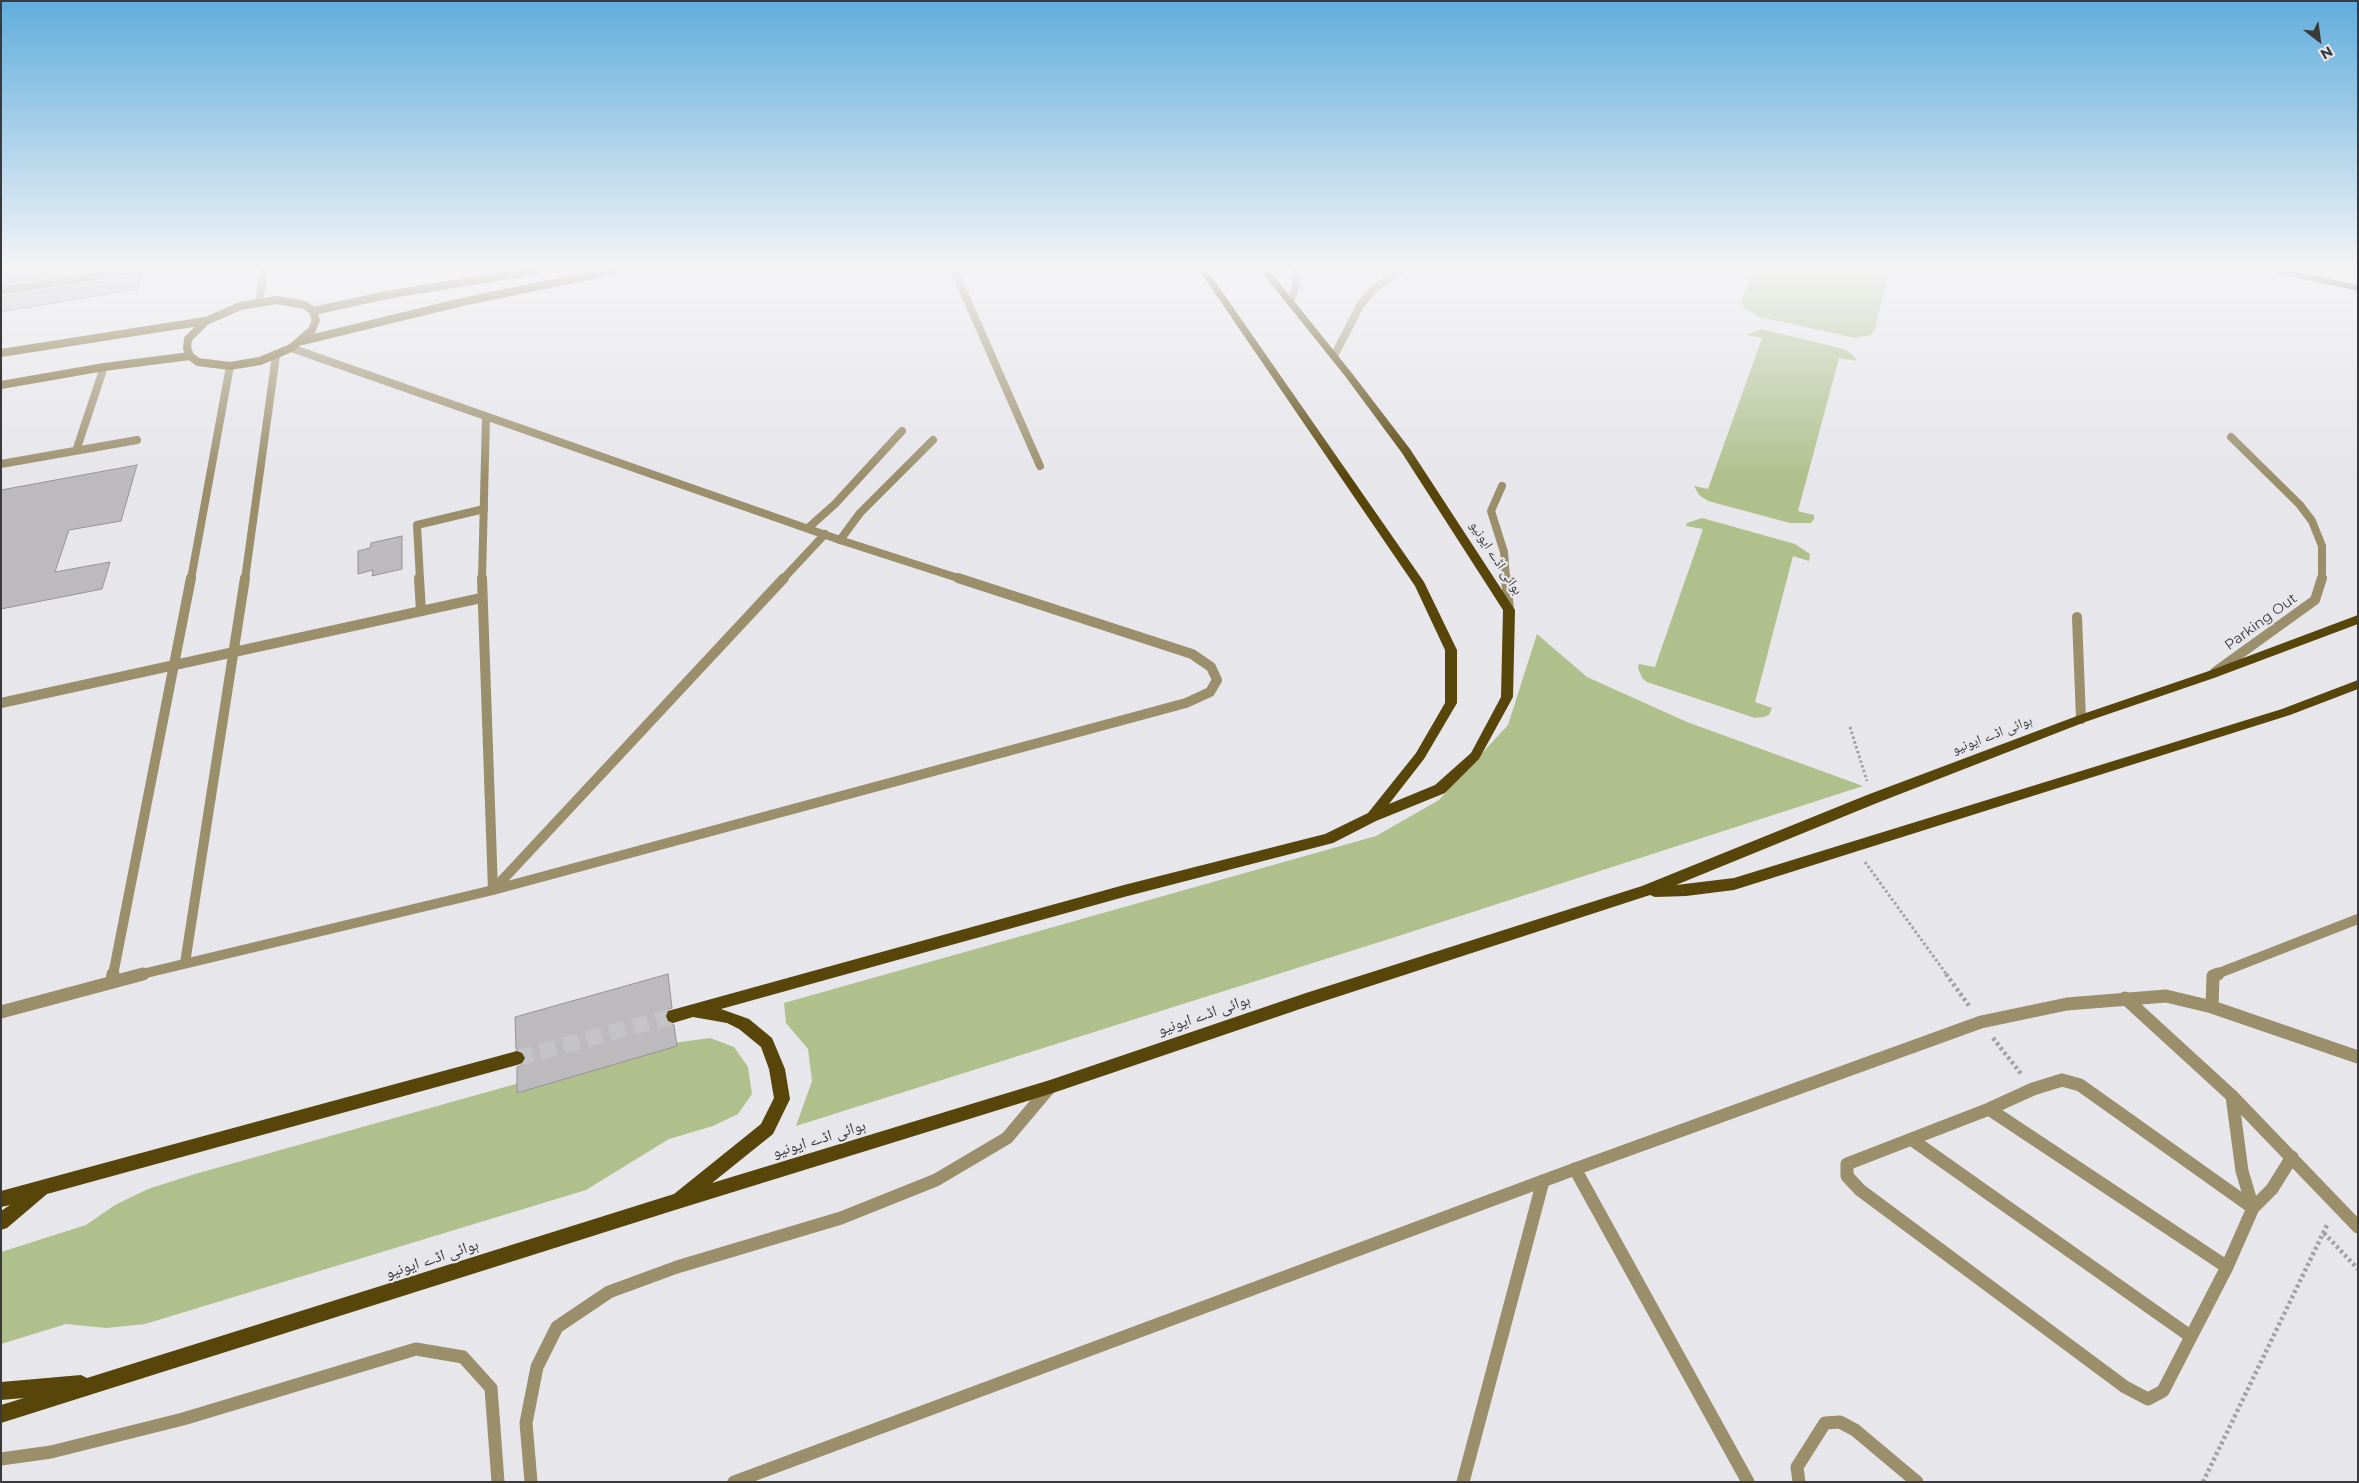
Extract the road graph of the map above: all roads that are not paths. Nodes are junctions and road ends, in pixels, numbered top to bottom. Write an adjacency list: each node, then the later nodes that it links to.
1 (89, 339): 10 (street)
2 (188, 339): 11 (street)
3 (309, 339): 8 (street)
4 (984, 339): 24 (street)
5 (1251, 339): 41 (main road, ہوائی اڈے ایونیو)
6 (1320, 339): 13 (main road, ہوائی اڈے ایونیو)
7 (1344, 339): 13 (street)
8 (302, 341): 9 (street)
9 (291, 348): 12 (street); 17 (street)
10 (1, 353)
11 (190, 356): 14 (street); 15 (street)
12 (276, 356): 14 (street); 35 (street)
13 (1334, 356): 31 (main road, ہوائی اڈے ایونیو)
14 (230, 366): 36 (street)
15 (104, 367): 16 (street); 22 (street)
16 (1, 386)
17 (486, 417): 26 (street); 27 (street)
18 (902, 431): 27 (street)
19 (2231, 437): 37 (street, Parking Out)
20 (137, 440): 22 (street)
21 (933, 440): 29 (street)
22 (76, 451): 23 (street)
23 (1, 464)
24 (1040, 466)
25 (1502, 486): 31 (street)
26 (484, 509): 30 (street); 32 (street)
27 (808, 528): 28 (street)
28 (825, 534): 29 (street); 42 (street)
29 (840, 540): 42 (street)
30 (481, 598): 32 (street); 42 (street)
31 (1509, 610): 41 (main road, ہوائی اڈے ایونیو)
32 (421, 612): 35 (street)
33 (2077, 617): 40 (street)
34 (2357, 618): 37 (main road, ہوائی اڈے ایونیو)
35 (235, 652): 36 (street); 45 (street)
36 (175, 665): 39 (street); 46 (street)
37 (2210, 676): 40 (main road, ہوائی اڈے ایونیو)
38 (2358, 684): 43 (main road, ہوائی اڈے ایونیو)
39 (1, 704)
40 (2081, 719): 43 (main road, ہوائی اڈے ایونیو)
41 (1371, 817): 49 (main road, ہوائی اڈے ایونیو)
42 (493, 890): 45 (street)
43 (1645, 891): 54 (main road, ہوائی اڈے ایونیو)
44 (2358, 919): 48 (street)
45 (185, 963): 46 (street)
46 (112, 981): 50 (street)
47 (2125, 998): 48 (street); 55 (street); 59 (street)
48 (2212, 1007): 52 (street)
49 (692, 1011): 51 (main road, ہوائی اڈے ایونیو); 63 (main road)
50 (1, 1012)
51 (673, 1016)
52 (2358, 1057)
53 (517, 1058): 61 (main road)
54 (1050, 1088): 63 (main road, ہوائی اڈے ایونیو); 74 (street)
55 (2232, 1096): 58 (street); 64 (street)
56 (1989, 1109): 57 (street); 64 (street); 67 (street)
57 (1911, 1139): 68 (street); 68 (street)
58 (2292, 1157): 64 (street); 66 (street)
59 (1576, 1169): 60 (street); 77 (street)
60 (1544, 1181): 75 (street); 76 (street)
61 (44, 1187): 62 (main road); 65 (main road)
62 (1, 1199)
63 (675, 1202): 69 (main road, ہوائی اڈے ایونیو)
64 (2253, 1208): 67 (street)
65 (1, 1222)
66 (2358, 1227)
67 (2227, 1267): 68 (street)
68 (2190, 1336)
69 (106, 1382): 70 (main road); 71 (main road, ہوائی اڈے ایونیو)
70 (1, 1391)
71 (1, 1414)
72 (1, 1459): 73 (street)
73 (498, 1482)
74 (531, 1482)
75 (734, 1482)
76 (1463, 1482)
77 (1748, 1482)
78 (1800, 1482): 79 (street)
79 (1917, 1482)

